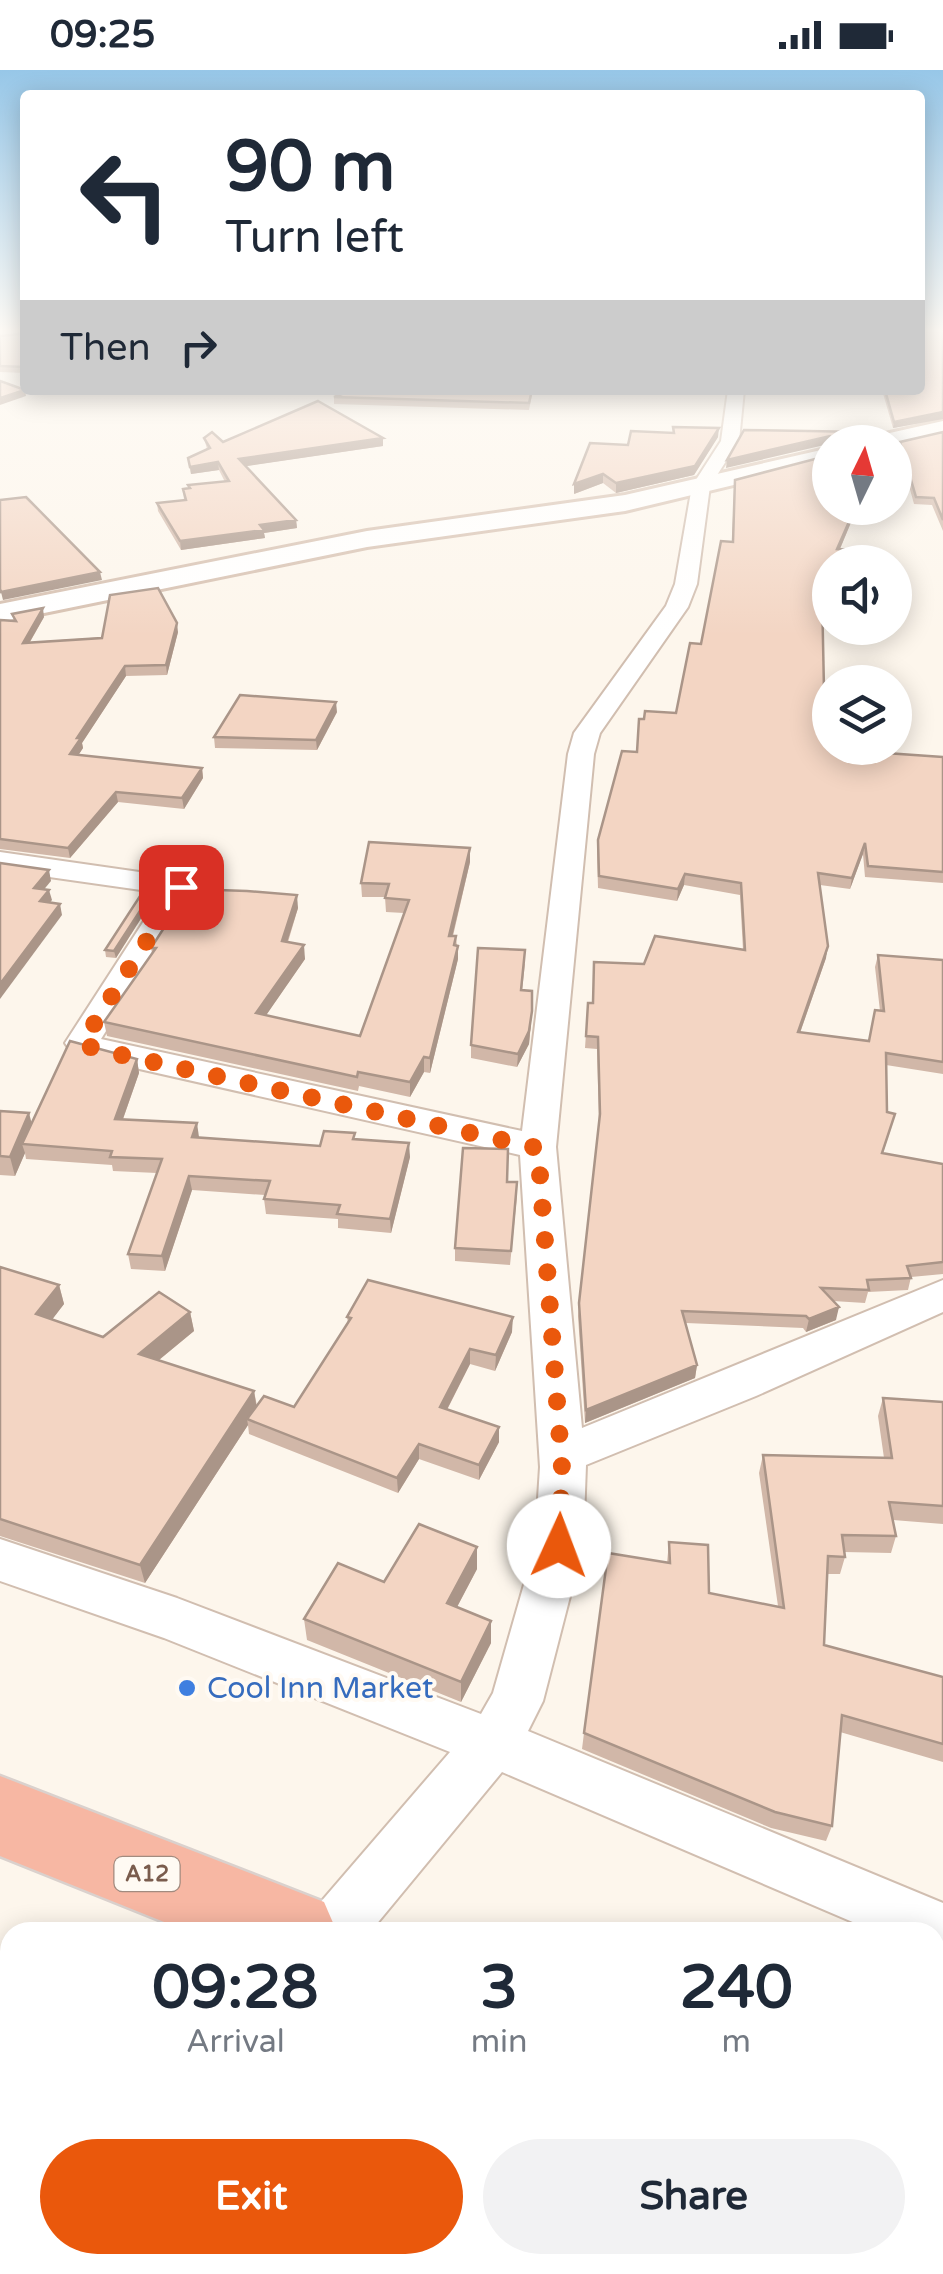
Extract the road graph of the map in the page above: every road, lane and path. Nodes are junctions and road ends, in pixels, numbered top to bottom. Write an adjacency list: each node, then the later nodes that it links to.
1 (731, 431): 3 (street)
2 (812, 459): 3 (street)
3 (701, 486): 4 (street); 6 (street)
4 (0, 613)
5 (0, 861): 6 (street)
6 (538, 1148): 10 (street)
7 (943, 1295): 8 (street)
8 (575, 1450)
9 (0, 1560): 10 (street)
10 (493, 1744): 13 (street); 14 (street)
11 (0, 1816): 12 (highway, A12)
12 (269, 1922)
13 (342, 1922)
14 (919, 1922)

